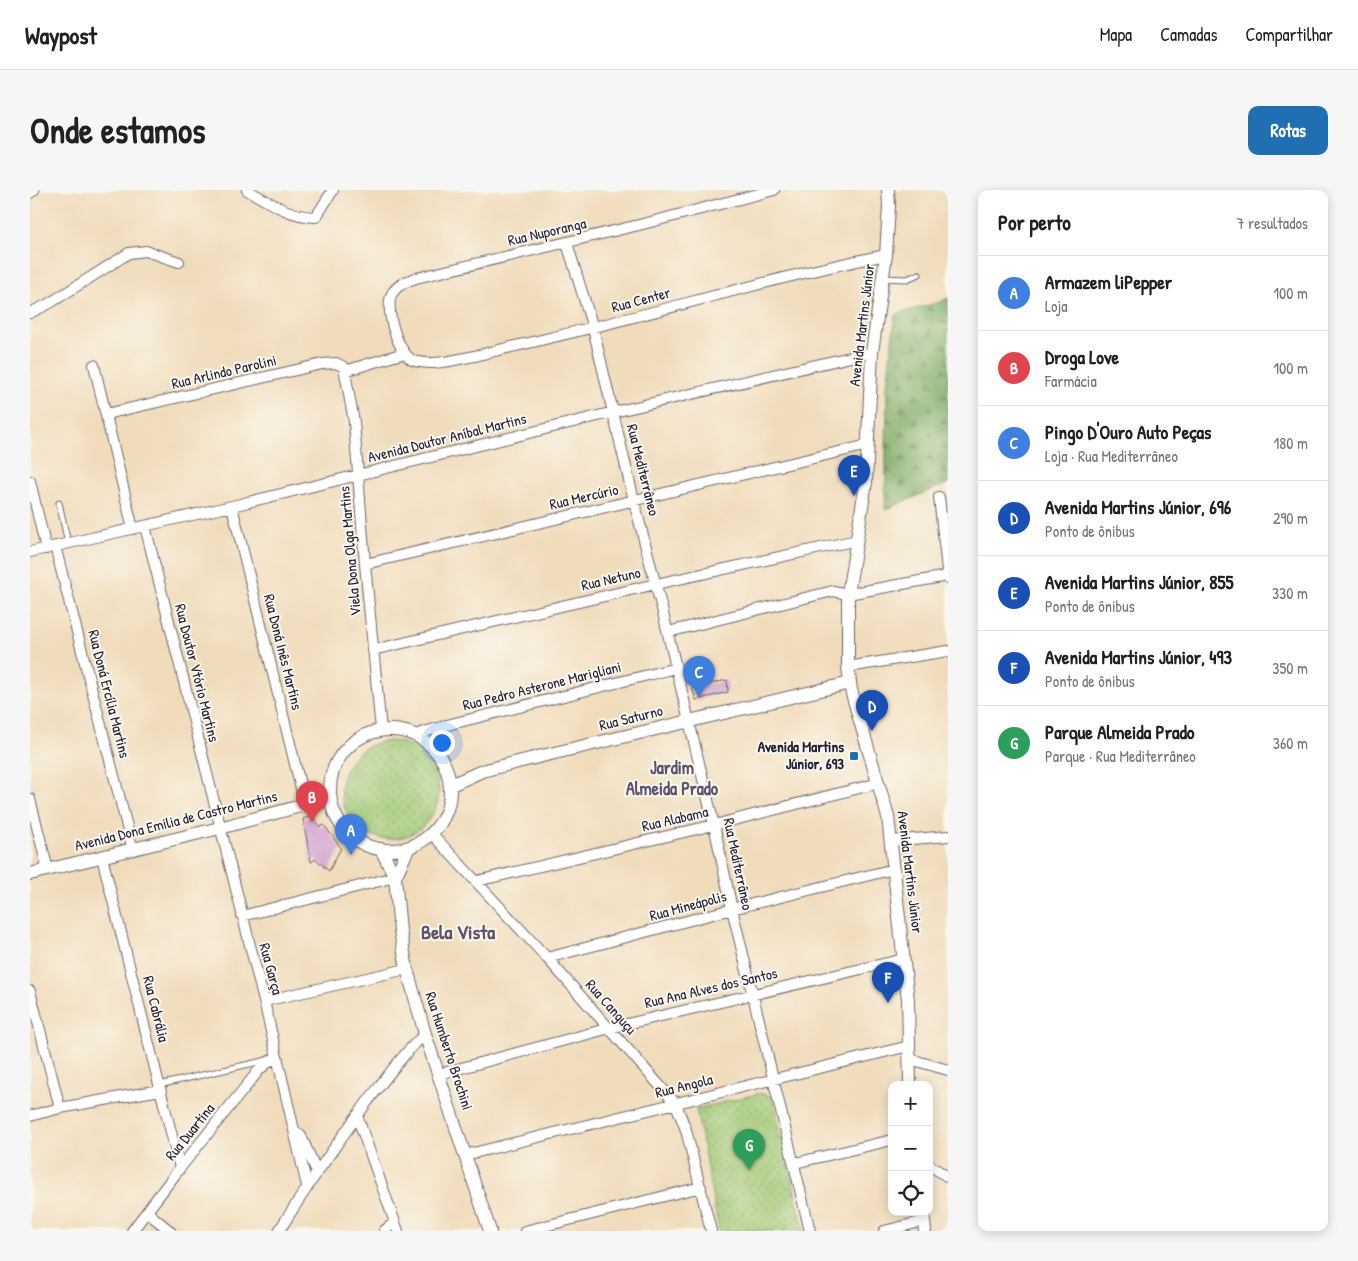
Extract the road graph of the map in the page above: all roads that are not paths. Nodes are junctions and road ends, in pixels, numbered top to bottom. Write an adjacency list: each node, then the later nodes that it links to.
1 (34, 190): 6 (street)
2 (247, 190): 3 (street)
3 (333, 190)
4 (774, 190): 7 (street, Rua Nuporanga)
5 (888, 190): 8 (street, Avenida Martins Júnior)
6 (30, 193)
7 (566, 243): 13 (street, Rua Mediterrâneo); 15 (street, Rua Nuporanga)
8 (886, 255): 11 (street, Avenida Martins Júnior); 13 (street, Rua Center)
9 (179, 262): 12 (street)
10 (919, 274): 11 (lane)
11 (883, 278): 14 (street, Avenida Martins Júnior)
12 (30, 313)
13 (593, 328): 15 (street, Rua Center); 18 (street, Rua Mediterrâneo)
14 (872, 352): 18 (street, Avenida Doutor Aníbal Martins); 20 (street, Avenida Martins Júnior)
15 (404, 353): 17 (street)
16 (94, 365): 19 (street)
17 (345, 371): 19 (street, Rua Arlindo Parolini); 21 (street, Viela Dona Olga Martins)
18 (614, 412): 21 (street, Avenida Doutor Aníbal Martins); 24 (street, Rua Mediterrâneo)
19 (106, 414): 28 (street)
20 (868, 445): 24 (street, Rua Mercúrio); 29 (street, Avenida Martins Júnior)
21 (358, 475): 26 (street, Avenida Doutor Aníbal Martins); 33 (street, Viela Dona Olga Martins)
22 (30, 481): 31 (street, Rua Doná Ercília Martins)
23 (939, 497): 34 (street)
24 (634, 501): 33 (street, Rua Mercúrio); 35 (street, Rua Mediterrâneo)
25 (59, 502): 30 (lane)
26 (232, 506): 27 (street, Avenida Doutor Aníbal Martins); 50 (street, Rua Doná Inês Martins)
27 (145, 526): 28 (street, Avenida Doutor Aníbal Martins); 52 (street, Rua Doutor Vtório Martins)
28 (133, 529): 30 (street, Avenida Doutor Aníbal Martins)
29 (857, 540): 35 (street, Rua Netuno); 36 (street, Avenida Martins Júnior)
30 (68, 544): 31 (street, Avenida Doutor Aníbal Martins)
31 (50, 547): 32 (street, Avenida Doutor Aníbal Martins); 58 (street, Rua Doná Ercília Martins)
32 (30, 552)
33 (365, 564): 38 (street, Viela Dona Olga Martins)
34 (948, 577): 36 (street)
35 (656, 584): 37 (street, Rua Mediterrâneo); 38 (street, Rua Netuno)
36 (848, 594): 37 (street); 40 (street, Avenida Martins Júnior)
37 (668, 632): 41 (street, Rua Mediterrâneo)
38 (373, 650): 44 (street, Viela Dona Olga Martins)
39 (948, 651): 40 (street)
40 (848, 667): 42 (street, Avenida Martins Júnior)
41 (676, 668): 43 (street, Rua Mediterrâneo); 45 (street, Rua Pedro Asterone Marigliani)
42 (850, 682): 43 (street, Rua Saturno); 46 (street, Avenida Martins Júnior)
43 (689, 721): 47 (street, Rua Saturno); 51 (street, Rua Mediterrâneo)
44 (381, 730): 45 (street); 48 (street)
45 (415, 735): 47 (street)
46 (879, 783): 51 (street, Rua Alabama); 55 (street, Avenida Martins Júnior)
47 (451, 784): 53 (street)
48 (330, 798): 50 (street, Avenida Dona Emilia de Castro Martins); 57 (street)
49 (30, 799): 61 (street)
50 (305, 805): 52 (street, Avenida Dona Emilia de Castro Martins)
51 (714, 825): 64 (street, Rua Alabama); 65 (street, Rua Mediterrâneo)
52 (220, 828): 58 (street, Avenida Dona Emilia de Castro Martins); 66 (street, Rua Garça)
53 (432, 834): 56 (street); 64 (street, Rua Canguçu)
54 (948, 836): 55 (street)
55 (892, 841): 60 (street, Avenida Martins Júnior)
56 (409, 847): 57 (street); 63 (street)
57 (380, 849): 63 (street, Rua Humberto Brochini)
58 (133, 850): 59 (street, Avenida Dona Emilia de Castro Martins)
59 (102, 857): 61 (street, Avenida Dona Emilia de Castro Martins); 81 (street, Rua Cabrália)
60 (894, 869): 65 (street, Rua Mineápolis); 68 (street, Avenida Martins Júnior)
61 (48, 870): 62 (street, Avenida Dona Emilia de Castro Martins)
62 (30, 874)
63 (395, 877): 66 (street); 69 (street, Rua Humberto Brochini)
64 (477, 881): 67 (street, Rua Canguçu)
65 (732, 909): 67 (street, Rua Mineápolis); 71 (street, Rua Mediterrâneo)
66 (242, 916): 72 (street, Rua Garça)
67 (547, 958): 73 (street, Rua Canguçu)
68 (904, 959): 71 (street, Rua Ana Alves dos Santos); 75 (street, Avenida Martins Júnior)
69 (407, 969): 72 (street); 74 (street, Rua Humberto Brochini)
70 (30, 992): 83 (street)
71 (752, 993): 73 (street, Rua Ana Alves dos Santos); 79 (street, Rua Mediterrâneo)
72 (264, 1001): 76 (street, Rua Garça)
73 (610, 1028): 78 (street, Rua Ana Alves dos Santos); 82 (street, Rua Canguçu)
74 (427, 1039): 78 (street, Rua Humberto Brochini); 85 (street)
75 (909, 1053): 77 (street); 79 (street, Rua Angola); 80 (street, Avenida Martins Júnior)
76 (278, 1058): 81 (lane); 86 (street, Rua Garça); 90 (street, Rua Duartina)
77 (948, 1070)
78 (439, 1074): 88 (street, Rua Humberto Brochini)
79 (773, 1079): 82 (street, Rua Angola); 89 (street, Rua Mediterrâneo)
80 (910, 1081)
81 (160, 1087): 83 (street); 90 (street, Rua Cabrália)
82 (676, 1104): 88 (street, Rua Angola); 95 (street, Rua Canguçu)
83 (60, 1108): 84 (street)
84 (30, 1116)
85 (357, 1116): 92 (street); 98 (street)
86 (292, 1118): 92 (street, Rua Garça); 94 (street, Rua Garça)
87 (888, 1141): 89 (street)
88 (466, 1155): 103 (street, Rua Humberto Brochini)
89 (795, 1163): 106 (street, Rua Mediterrâneo)
90 (180, 1168): 96 (street, Rua Duartina)
91 (933, 1168): 93 (street)
92 (317, 1172): 94 (street)
93 (948, 1177)
94 (307, 1186): 101 (street)
95 (701, 1187): 104 (street); 105 (street, Rua Canguçu)
96 (147, 1212): 99 (street, Rua Duartina); 100 (street)
97 (924, 1221): 107 (street)
98 (397, 1226): 102 (street)
99 (132, 1231)
100 (170, 1231)
101 (279, 1231)
102 (384, 1231)
103 (490, 1231)
104 (525, 1231)
105 (712, 1231)
106 (810, 1231)
107 (884, 1231)

